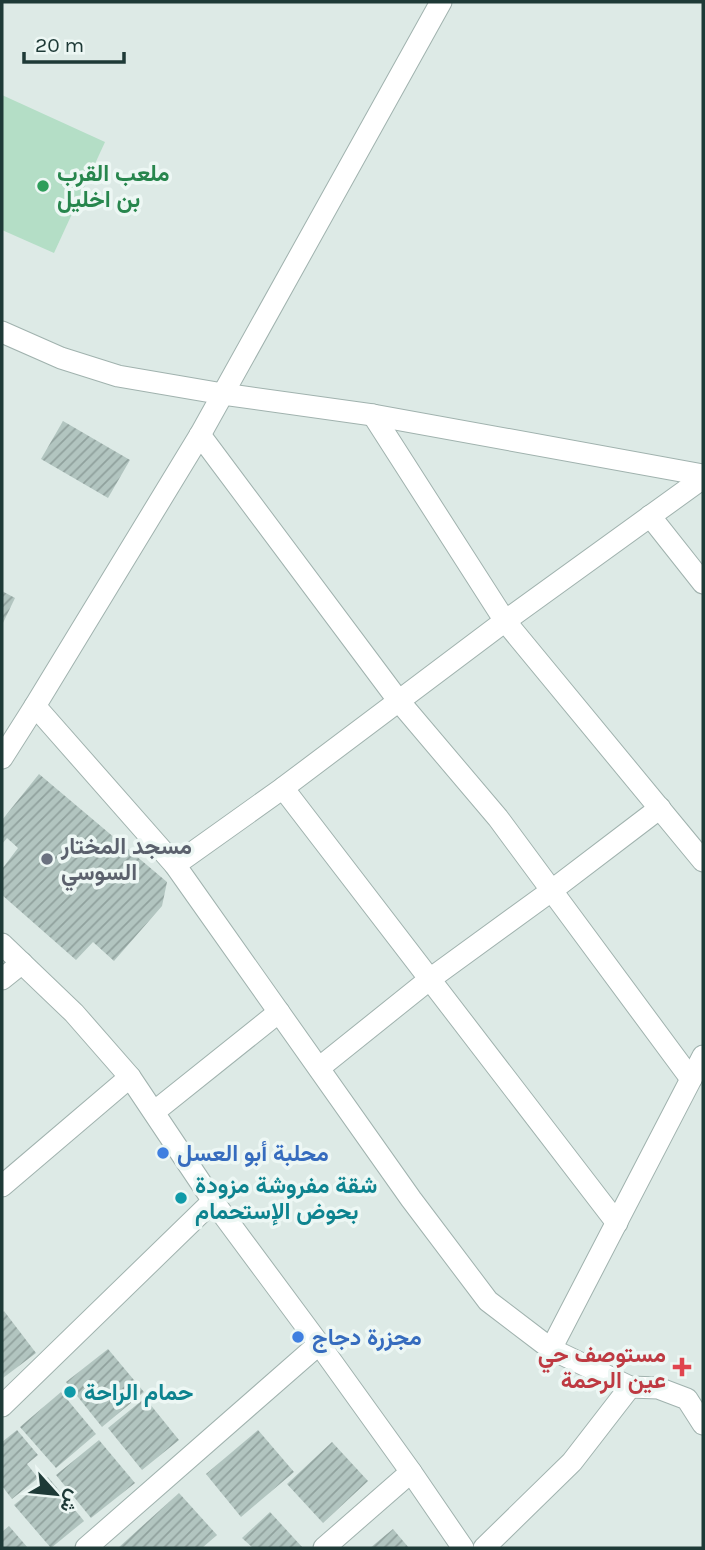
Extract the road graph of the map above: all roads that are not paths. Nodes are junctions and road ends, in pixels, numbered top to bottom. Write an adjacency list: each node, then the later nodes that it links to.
1 (441, 2): 3 (street)
2 (2, 332): 3 (street)
3 (223, 394): 4 (street); 5 (street)
4 (373, 415): 6 (street); 9 (street)
5 (200, 435): 10 (street); 11 (street)
6 (703, 477): 7 (street)
7 (650, 516): 8 (street); 9 (street)
8 (703, 583)
9 (505, 621): 10 (street); 14 (street)
10 (398, 700): 13 (street); 17 (street)
11 (35, 706): 12 (street); 16 (street)
12 (2, 758)
13 (284, 788): 16 (street); 21 (street)
14 (660, 808): 15 (street); 17 (street)
15 (703, 861)
16 (175, 865): 22 (street)
17 (551, 891): 21 (street); 26 (street)
18 (2, 944): 19 (street)
19 (22, 963): 20 (street); 25 (street)
20 (2, 979)
21 (430, 979): 24 (street); 30 (street)
22 (279, 1012): 24 (street); 27 (street)
23 (703, 1056): 26 (street)
24 (319, 1068): 32 (street)
25 (130, 1077): 27 (street); 28 (street)
26 (691, 1079): 30 (street)
27 (154, 1112): 29 (street)
28 (2, 1186)
29 (213, 1201): 31 (street); 34 (street)
30 (617, 1223): 32 (street)
31 (319, 1344): 36 (street); 37 (street)
32 (551, 1349): 33 (street)
33 (630, 1387): 35 (street); 40 (street)
34 (2, 1406)
35 (703, 1424)
36 (411, 1472): 38 (street); 39 (street)
37 (86, 1548)
38 (324, 1548)
39 (463, 1548)
40 (484, 1548)

